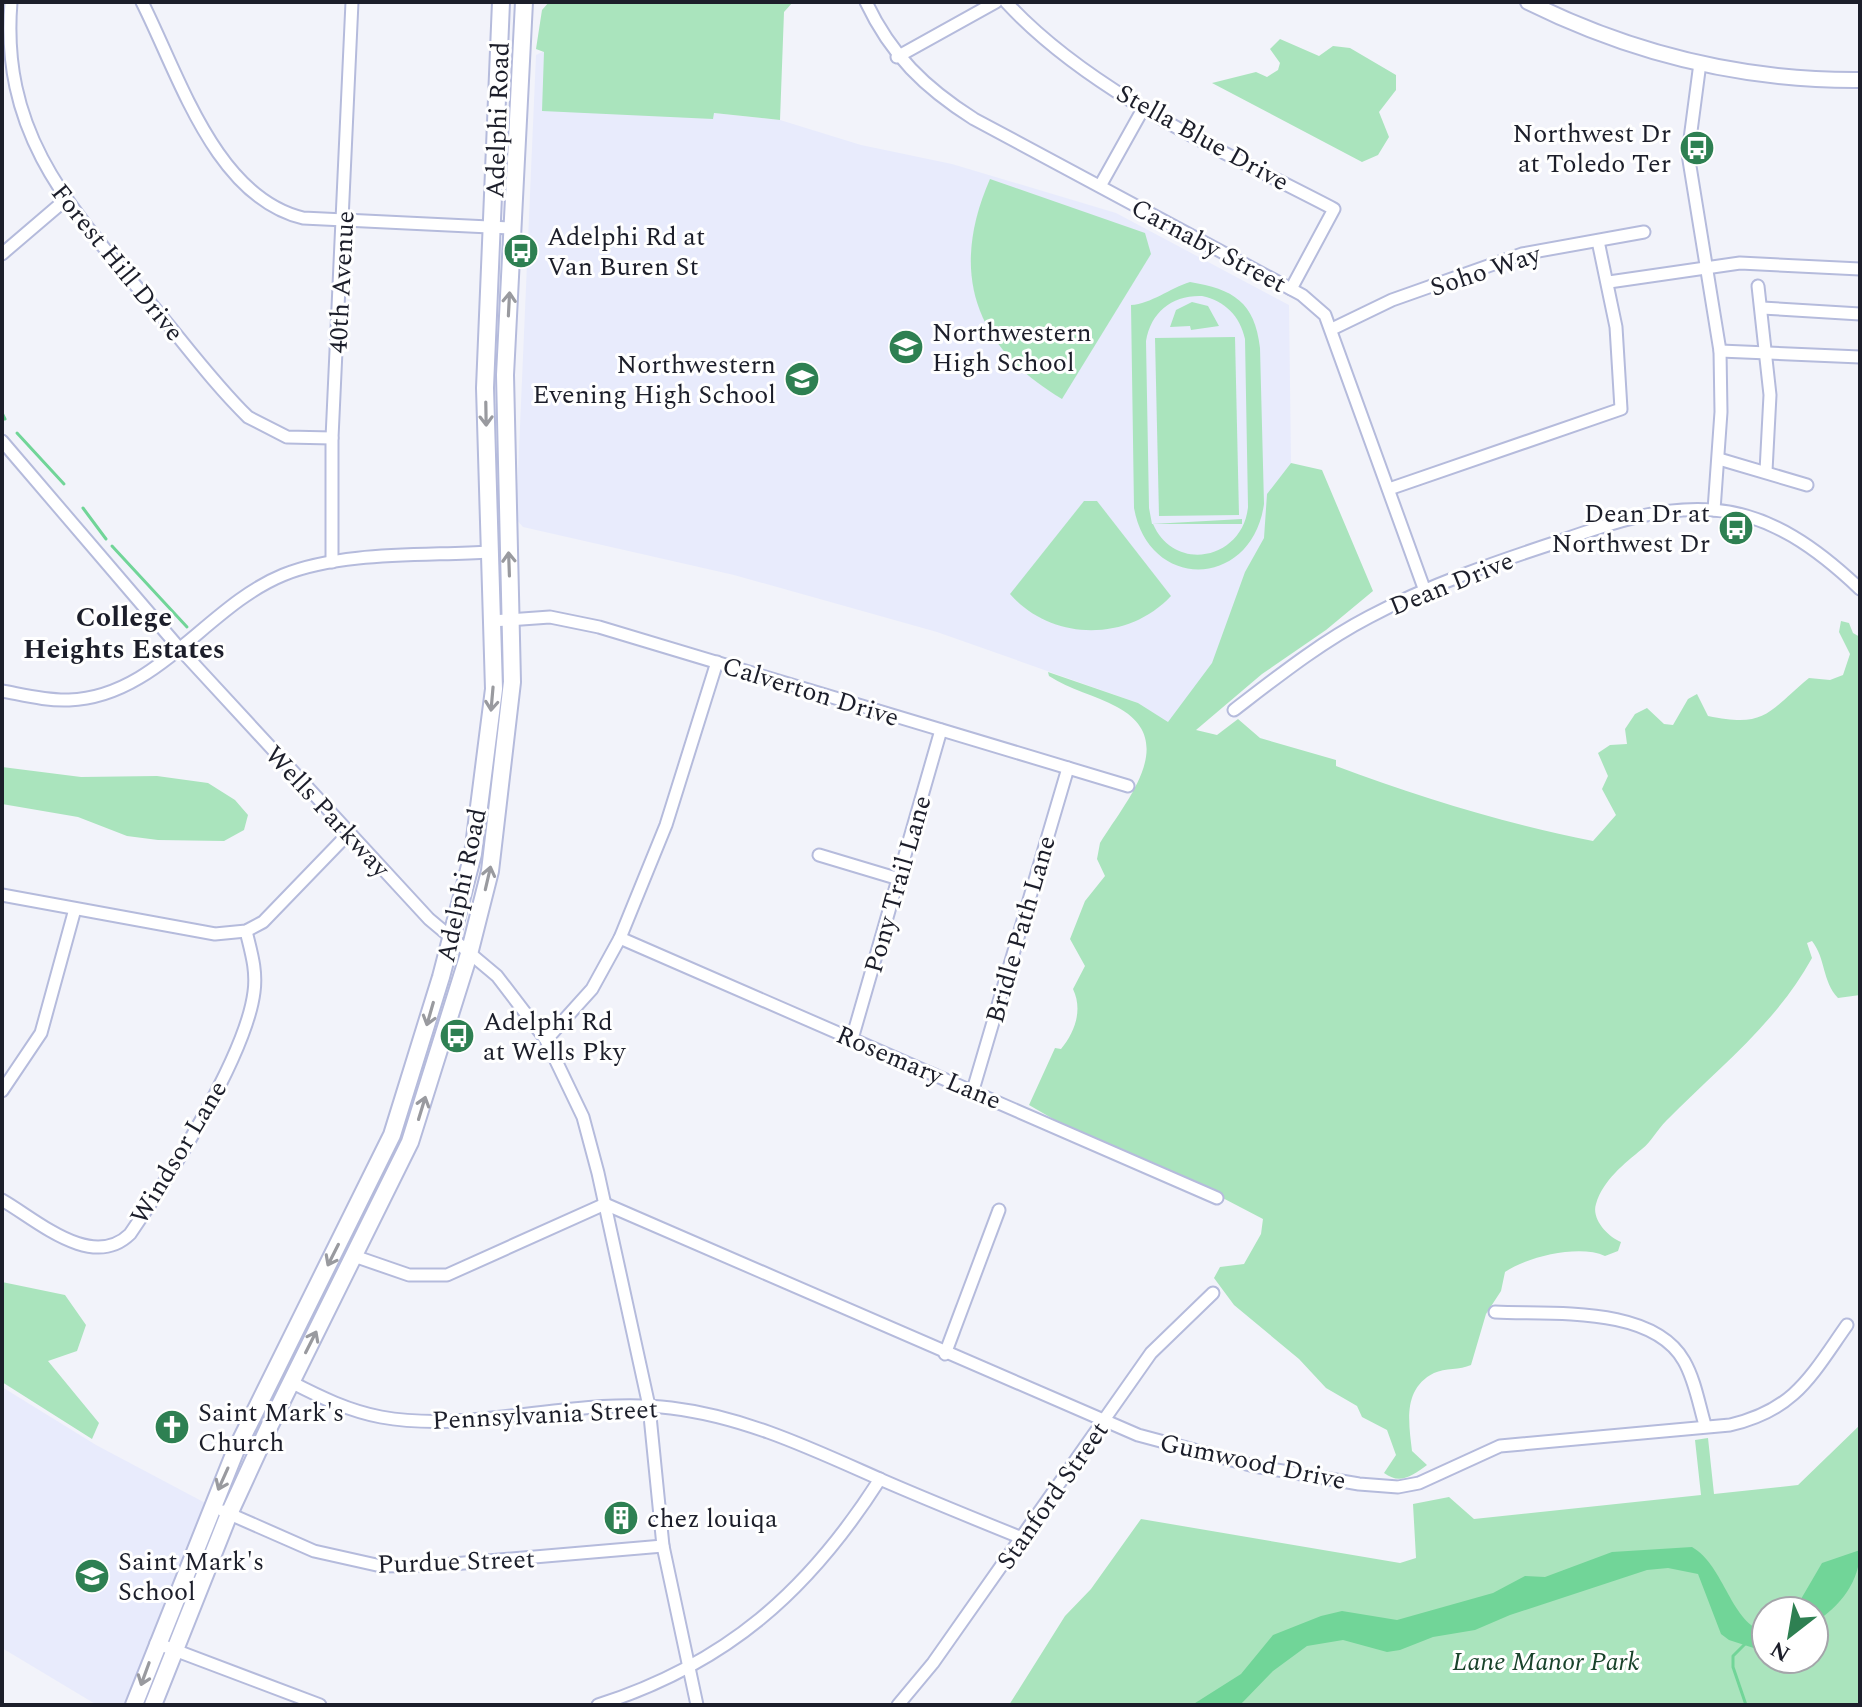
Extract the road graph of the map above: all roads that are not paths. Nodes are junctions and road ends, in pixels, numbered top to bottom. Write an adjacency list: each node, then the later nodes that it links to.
1 (11, 2): 15 (street, Forest Hill Drive)
2 (142, 2): 16 (street)
3 (352, 2): 16 (street, 40th Avenue)
4 (501, 2): 17 (main road, Adelphi Road)
5 (866, 2): 10 (street, Carnaby Street)
6 (996, 2): 10 (street)
7 (1006, 2): 13 (street, Stella Blue Drive)
8 (1528, 2): 11 (street)
9 (525, 5): 18 (main road, Adelphi Road)
10 (897, 57): 14 (street, Carnaby Street)
11 (1700, 63): 12 (street); 22 (street)
12 (1860, 80)
13 (1143, 109): 14 (street); 26 (street, Stella Blue Drive)
14 (1100, 186): 26 (street, Carnaby Street)
15 (64, 201): 21 (street); 33 (street, Forest Hill Drive)
16 (344, 219): 17 (street); 33 (street, 40th Avenue)
17 (493, 227): 18 (street); 40 (main road, Adelphi Road, one-way to 40)
18 (512, 228): 44 (main road, Adelphi Road, one-way to 18)
19 (1644, 232): 20 (street, Soho Way)
20 (1598, 241): 24 (street); 29 (street, Soho Way)
21 (2, 254)
22 (1707, 265): 23 (street); 24 (street); 30 (street)
23 (1860, 269)
24 (1609, 282): 38 (street)
25 (1758, 286): 27 (street)
26 (1291, 289): 29 (street, Carnaby Street)
27 (1762, 308): 28 (street); 31 (street)
28 (1860, 314)
29 (1332, 329): 38 (street, Carnaby Street)
30 (1720, 351): 31 (street); 35 (street)
31 (1768, 352): 32 (street); 36 (street)
32 (1860, 357)
33 (332, 438): 41 (street, 40th Avenue)
34 (2, 441): 46 (street, Wells Parkway)
35 (1719, 459): 36 (street); 39 (street)
36 (1766, 471): 37 (street)
37 (1807, 485)
38 (1389, 489): 43 (street, Carnaby Street)
39 (1714, 510): 42 (street, Dean Drive); 43 (street, Dean Drive)
40 (489, 552): 41 (street); 45 (main road, Adelphi Road)
41 (332, 562): 46 (street)
42 (1860, 589)
43 (1425, 591): 49 (street, Dean Drive)
44 (511, 620): 45 (street, Calverton Drive); 47 (street, Calverton Drive); 61 (main road, Adelphi Road, one-way to 44)
45 (492, 621): 60 (main road, Adelphi Road, one-way to 60)
46 (180, 649): 48 (street); 53 (street, Wells Parkway)
47 (717, 662): 50 (street, Calverton Drive); 59 (street)
48 (2, 691)
49 (1234, 710)
50 (941, 730): 51 (street, Calverton Drive); 55 (street, Pony Trail Lane)
51 (1068, 768): 52 (street, Calverton Drive); 64 (street, Bridle Path Lane)
52 (1128, 786)
53 (349, 833): 58 (street); 60 (street, Wells Parkway)
54 (819, 855): 55 (street)
55 (899, 879): 62 (street, Pony Trail Lane)
56 (2, 895): 57 (street)
57 (75, 909): 58 (street); 65 (street)
58 (246, 931): 67 (street, Windsor Lane)
59 (620, 938): 62 (street, Rosemary Lane); 63 (street)
60 (451, 939): 61 (street, Wells Parkway); 80 (main road, Adelphi Road, one-way to 80)
61 (469, 954): 63 (street, Wells Parkway); 70 (main road, Adelphi Road, one-way to 61)
62 (852, 1039): 64 (street, Rosemary Lane)
63 (546, 1040): 68 (street, Wells Parkway)
64 (973, 1090): 66 (street, Rosemary Lane)
65 (2, 1091)
66 (1217, 1198)
67 (2, 1200)
68 (605, 1204): 70 (street); 74 (street, Gumwood Drive); 76 (street, Wells Parkway)
69 (999, 1210): 74 (street)
70 (354, 1256): 75 (main road, Adelphi Road, one-way to 70)
71 (1213, 1293): 77 (street, Stanford Street)
72 (1495, 1312): 78 (street)
73 (1847, 1325): 78 (street, Gumwood Drive)
74 (945, 1354): 77 (street, Gumwood Drive)
75 (291, 1382): 76 (street, Pennsylvania Street); 81 (main road, Adelphi Road)
76 (649, 1406): 79 (street, Pennsylvania Street); 83 (street, Wells Parkway)
77 (1103, 1422): 78 (street, Gumwood Drive); 82 (street, Stanford Street)
78 (1705, 1425)
79 (880, 1479): 82 (street, Pennsylvania Street); 86 (street)
80 (211, 1506): 81 (street, Purdue Street); 84 (main road, Adelphi Road)
81 (229, 1514): 83 (street, Purdue Street); 85 (main road, Adelphi Road)
82 (1022, 1538): 92 (street, Stanford Street)
83 (663, 1546): 86 (street, Wells Parkway)
84 (156, 1643): 85 (street); 87 (main road, Adelphi Road, one-way to 87)
85 (175, 1651): 88 (main road, Adelphi Road); 89 (street)
86 (688, 1669): 90 (street); 91 (street, Wells Parkway)
87 (134, 1705)
88 (153, 1705)
89 (320, 1705)
90 (598, 1705)
91 (697, 1705)
92 (898, 1705)

